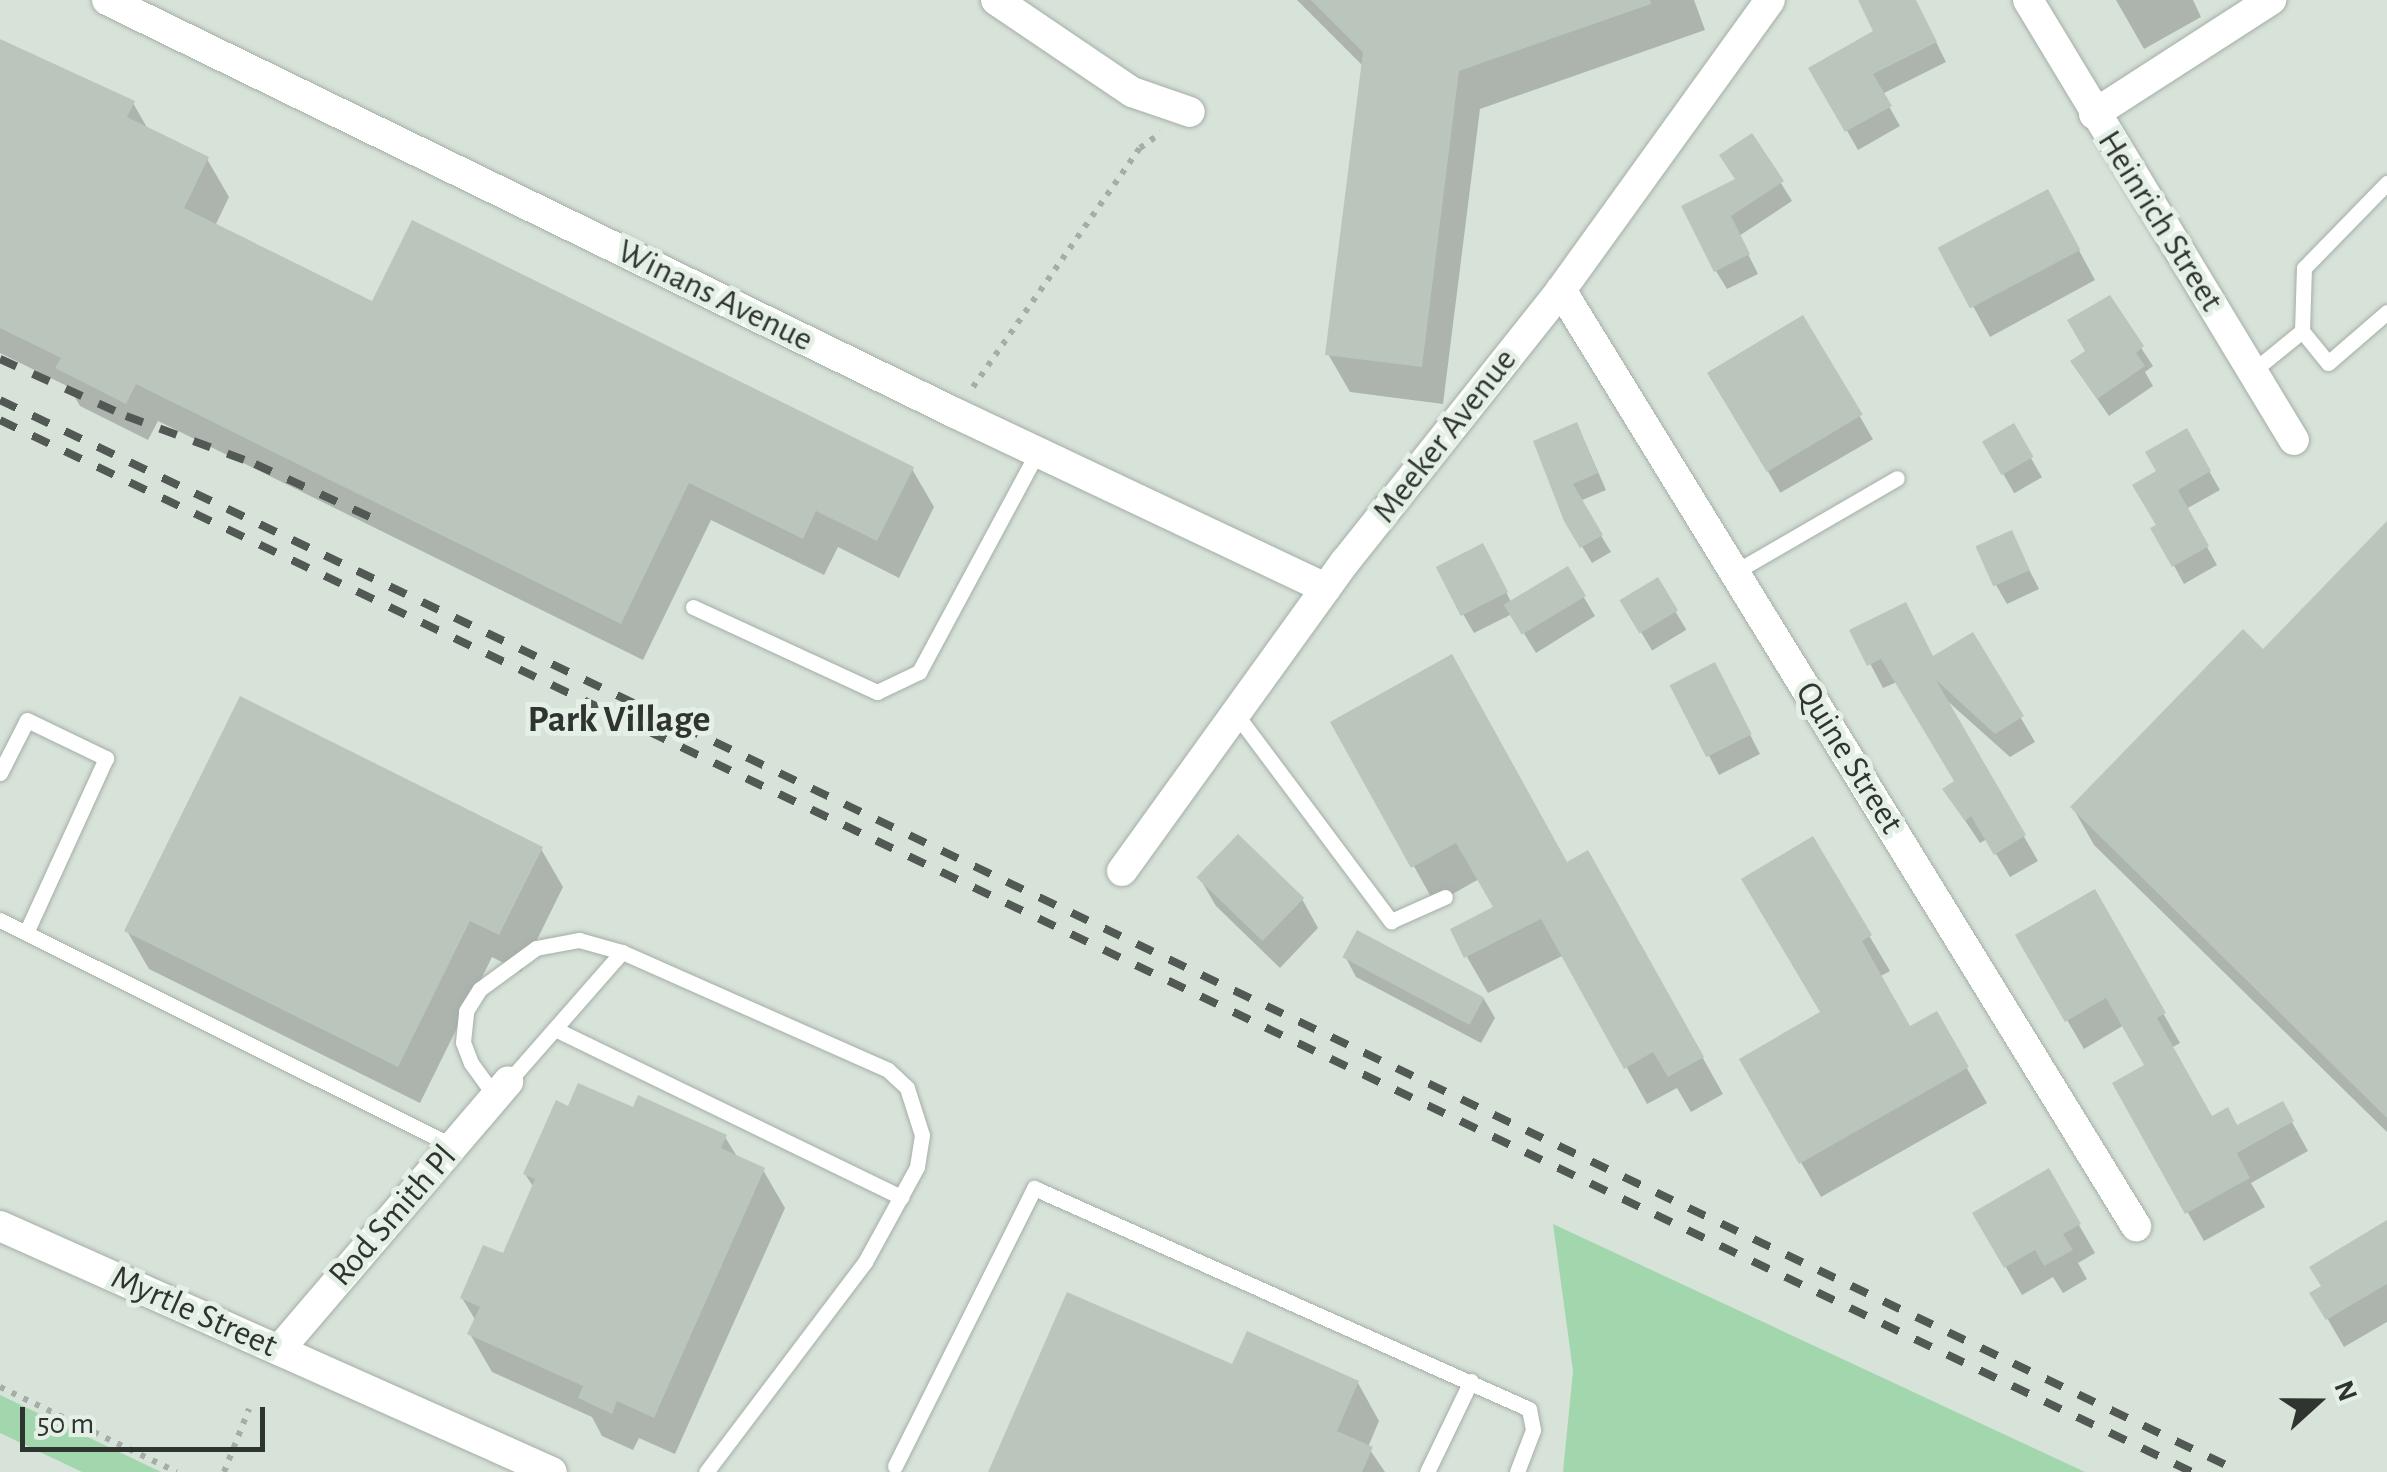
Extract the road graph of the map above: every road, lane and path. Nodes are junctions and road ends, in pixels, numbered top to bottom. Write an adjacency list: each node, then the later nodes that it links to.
1 (107, 0): 13 (street, Winans Avenue)
2 (996, 0): 6 (street)
3 (1770, 0): 9 (street, Meeker Avenue)
4 (2028, 0): 7 (street, Heinrich Street)
5 (2271, 0): 7 (street)
6 (1190, 112): 13 (path)
7 (2094, 114): 12 (street, Heinrich Street)
8 (2387, 182): 11 (lane)
9 (1561, 290): 17 (street, Quine Street); 18 (street, Meeker Avenue)
10 (2387, 312): 11 (lane)
11 (2302, 330): 12 (lane)
12 (2252, 370): 14 (street, Heinrich Street)
13 (955, 413): 15 (street, Winans Avenue)
14 (2294, 440)
15 (1038, 451): 18 (street, Winans Avenue); 19 (lane)
16 (1897, 478): 17 (lane)
17 (1735, 572): 32 (street, Quine Street)
18 (1326, 588): 20 (street, Meeker Avenue)
19 (694, 606)
20 (1236, 714): 22 (street, Meeker Avenue); 23 (lane)
21 (0, 773): 25 (lane)
22 (1122, 872)
23 (1445, 897)
24 (0, 920): 25 (lane)
25 (26, 933): 29 (lane)
26 (622, 952): 27 (lane); 28 (lane); 30 (lane)
27 (554, 1028): 28 (lane); 30 (lane)
28 (502, 1089): 29 (street, Rod Smith Pl)
29 (453, 1146): 33 (street, Rod Smith Pl)
30 (901, 1197): 41 (lane)
31 (0, 1226): 33 (street, Myrtle Street)
32 (2136, 1226)
33 (279, 1350): 40 (street, Myrtle Street)
34 (1471, 1381): 37 (lane); 42 (lane); 43 (lane)
35 (0, 1387): 38 (path)
36 (250, 1409): 39 (path)
37 (895, 1466)
38 (176, 1472)
39 (224, 1472)
40 (552, 1472)
41 (706, 1472)
42 (1426, 1472)
43 (1516, 1472)

